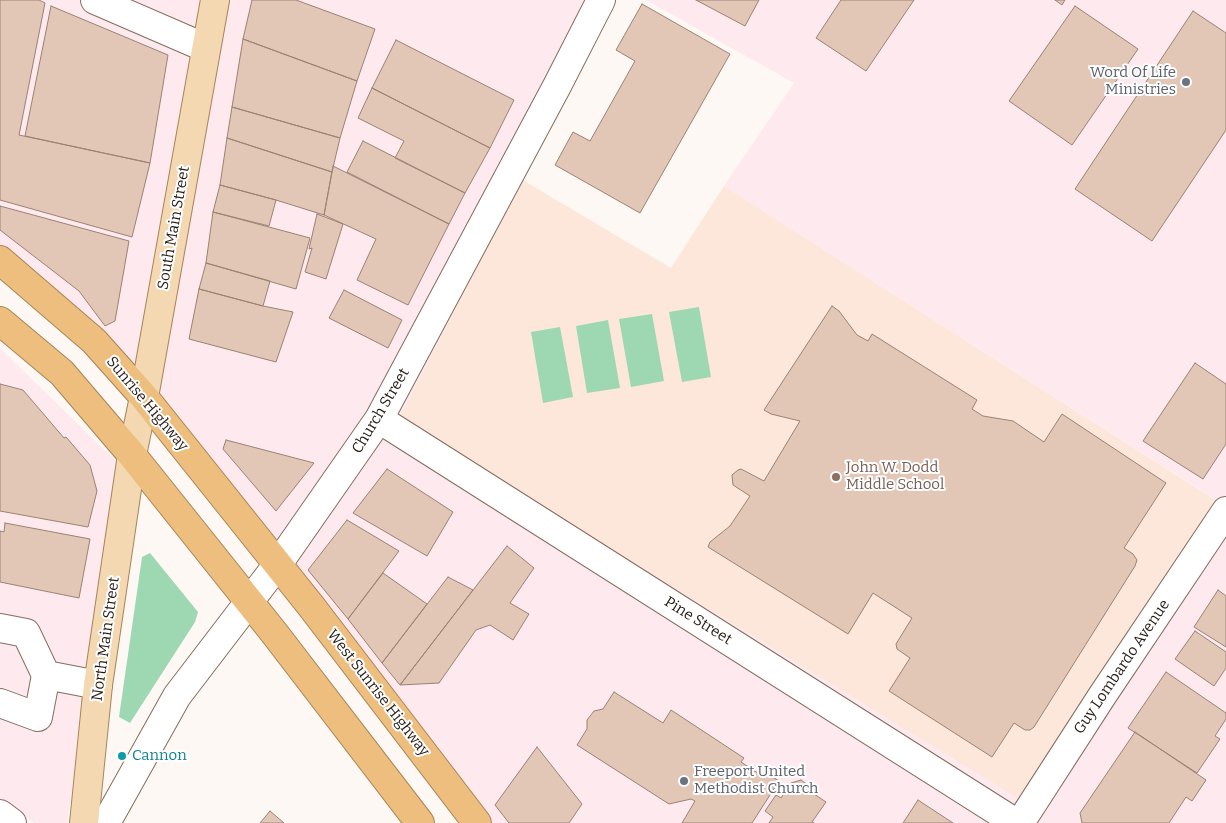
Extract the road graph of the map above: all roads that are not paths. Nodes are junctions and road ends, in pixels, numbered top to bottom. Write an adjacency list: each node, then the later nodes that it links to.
1 (95, 0): 4 (street)
2 (215, 0): 4 (main road, South Main Street)
3 (601, 0): 8 (street, Church Street)
4 (206, 48): 7 (main road, South Main Street)
5 (0, 260): 7 (highway, Sunrise Highway)
6 (0, 321): 9 (highway)
7 (144, 397): 9 (main road, South Main Street); 11 (highway, Sunrise Highway)
8 (380, 419): 11 (street, Church Street); 23 (street, Pine Street)
9 (132, 455): 12 (highway); 15 (main road, North Main Street)
10 (1226, 511): 24 (street, Guy Lombardo Avenue)
11 (278, 564): 12 (street, Church Street); 22 (highway, West Sunrise Highway)
12 (249, 602): 20 (street, Church Street); 21 (highway)
13 (0, 628): 14 (street)
14 (46, 676): 15 (street); 16 (street)
15 (98, 685): 19 (main road, North Main Street)
16 (0, 703)
17 (0, 814): 18 (street)
18 (12, 823)
19 (84, 823)
20 (106, 823)
21 (420, 823)
22 (477, 823)
23 (1016, 823)
24 (1020, 823)

